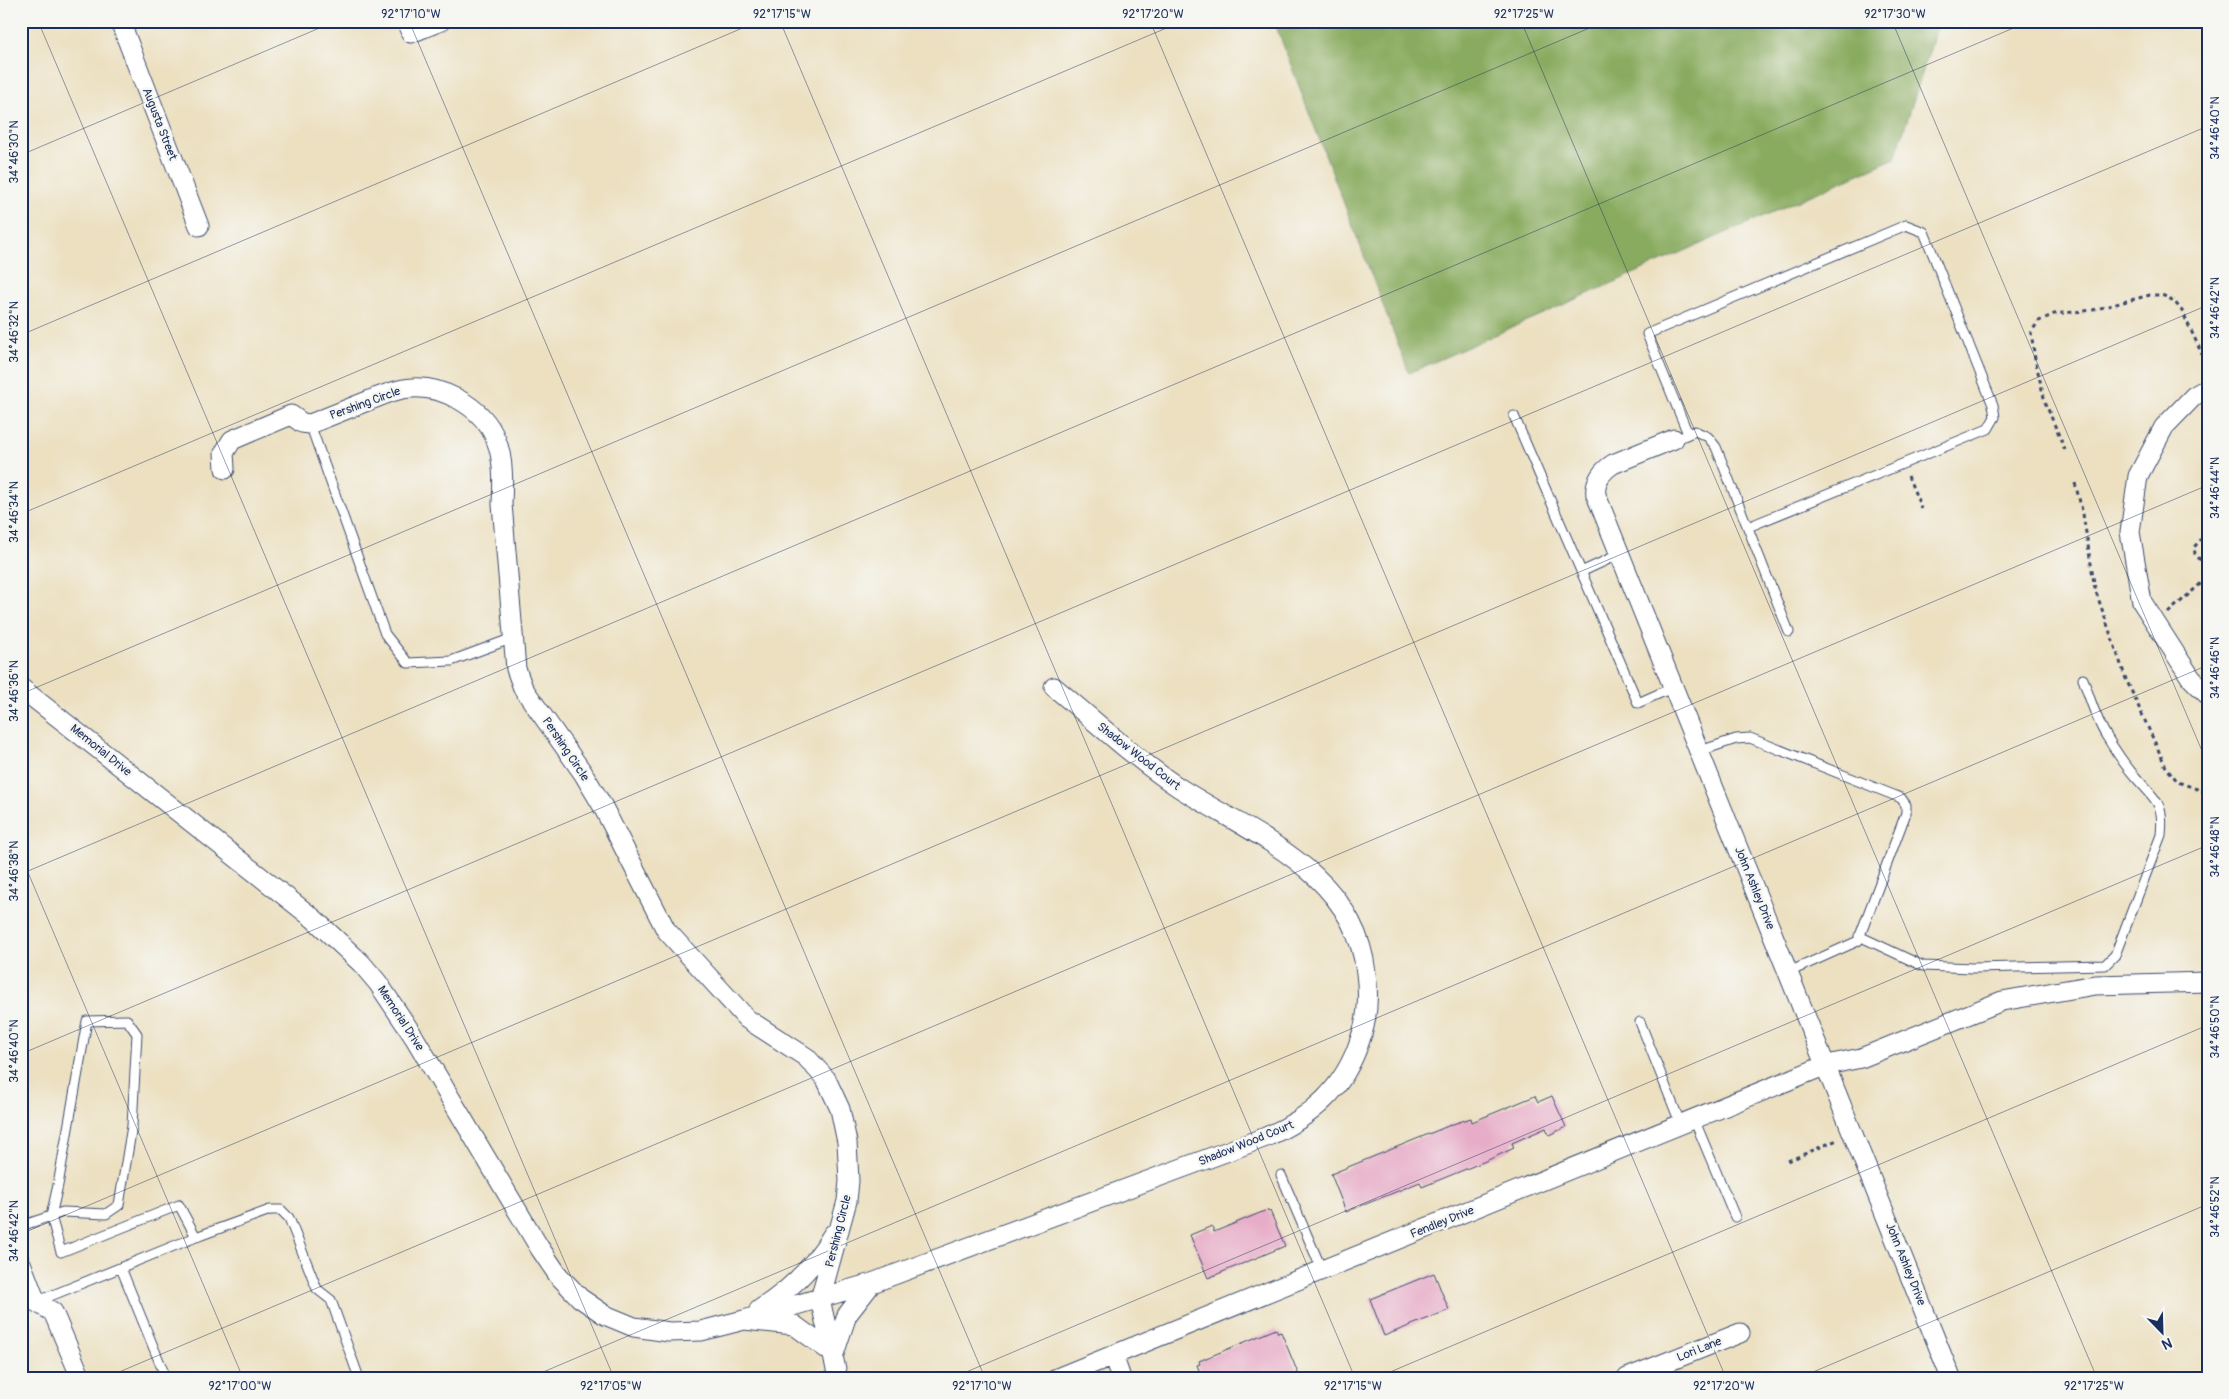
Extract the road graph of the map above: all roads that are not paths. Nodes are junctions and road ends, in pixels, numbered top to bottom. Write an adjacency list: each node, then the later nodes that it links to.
1 (120, 21): 4 (street, Augusta Street)
2 (441, 21): 3 (street)
3 (408, 27)
4 (199, 226)
5 (2208, 388): 19 (street)
6 (1514, 416): 12 (lane)
7 (310, 424): 9 (street); 14 (lane); 14 (street, Pershing Circle)
8 (1681, 436): 10 (lane); 10 (lane); 11 (street, John Ashley Drive)
9 (224, 469)
10 (1748, 527): 13 (lane)
11 (1620, 554): 12 (lane); 17 (street, John Ashley Drive)
12 (1581, 572): 17 (lane)
13 (1789, 632)
14 (514, 638): 28 (street, Pershing Circle)
15 (2082, 680): 21 (lane)
16 (1054, 687): 36 (street, Shadow Wood Court)
17 (1674, 687): 20 (street, John Ashley Drive)
18 (21, 688): 39 (street, Memorial Drive)
19 (2208, 695)
20 (1700, 752): 21 (lane); 22 (street, John Ashley Drive)
21 (1860, 936): 22 (lane)
22 (1789, 972): 25 (street, John Ashley Drive)
23 (2208, 982): 25 (street, Fendley Drive)
24 (1640, 1022): 26 (lane)
25 (1827, 1065): 26 (street, Fendley Drive); 51 (street, John Ashley Drive)
26 (1688, 1122): 30 (lane); 35 (street, Fendley Drive)
27 (1281, 1175): 35 (lane)
28 (844, 1215): 37 (street, Pershing Circle); 39 (street, Memorial Drive)
29 (51, 1216): 29 (lane); 31 (lane); 32 (lane)
30 (1735, 1217)
31 (21, 1226)
32 (196, 1237): 34 (lane); 46 (lane)
33 (21, 1263): 38 (street)
34 (121, 1268): 38 (lane); 45 (lane)
35 (1322, 1270): 42 (street, Fendley Drive)
36 (872, 1283): 37 (street, Shadow Wood Court); 41 (street)
37 (820, 1300): 39 (street); 41 (street)
38 (29, 1305): 44 (street)
39 (744, 1320): 41 (street, Memorial Drive)
40 (1740, 1333): 43 (street, Lori Lane)
41 (834, 1354): 47 (street)
42 (1113, 1355): 48 (street, Fendley Drive); 49 (street)
43 (1662, 1371): 50 (street, Lori Lane)
44 (82, 1378)
45 (166, 1378)
46 (359, 1378)
47 (838, 1378)
48 (1057, 1378)
49 (1121, 1378)
50 (1627, 1378)
51 (1951, 1378)

